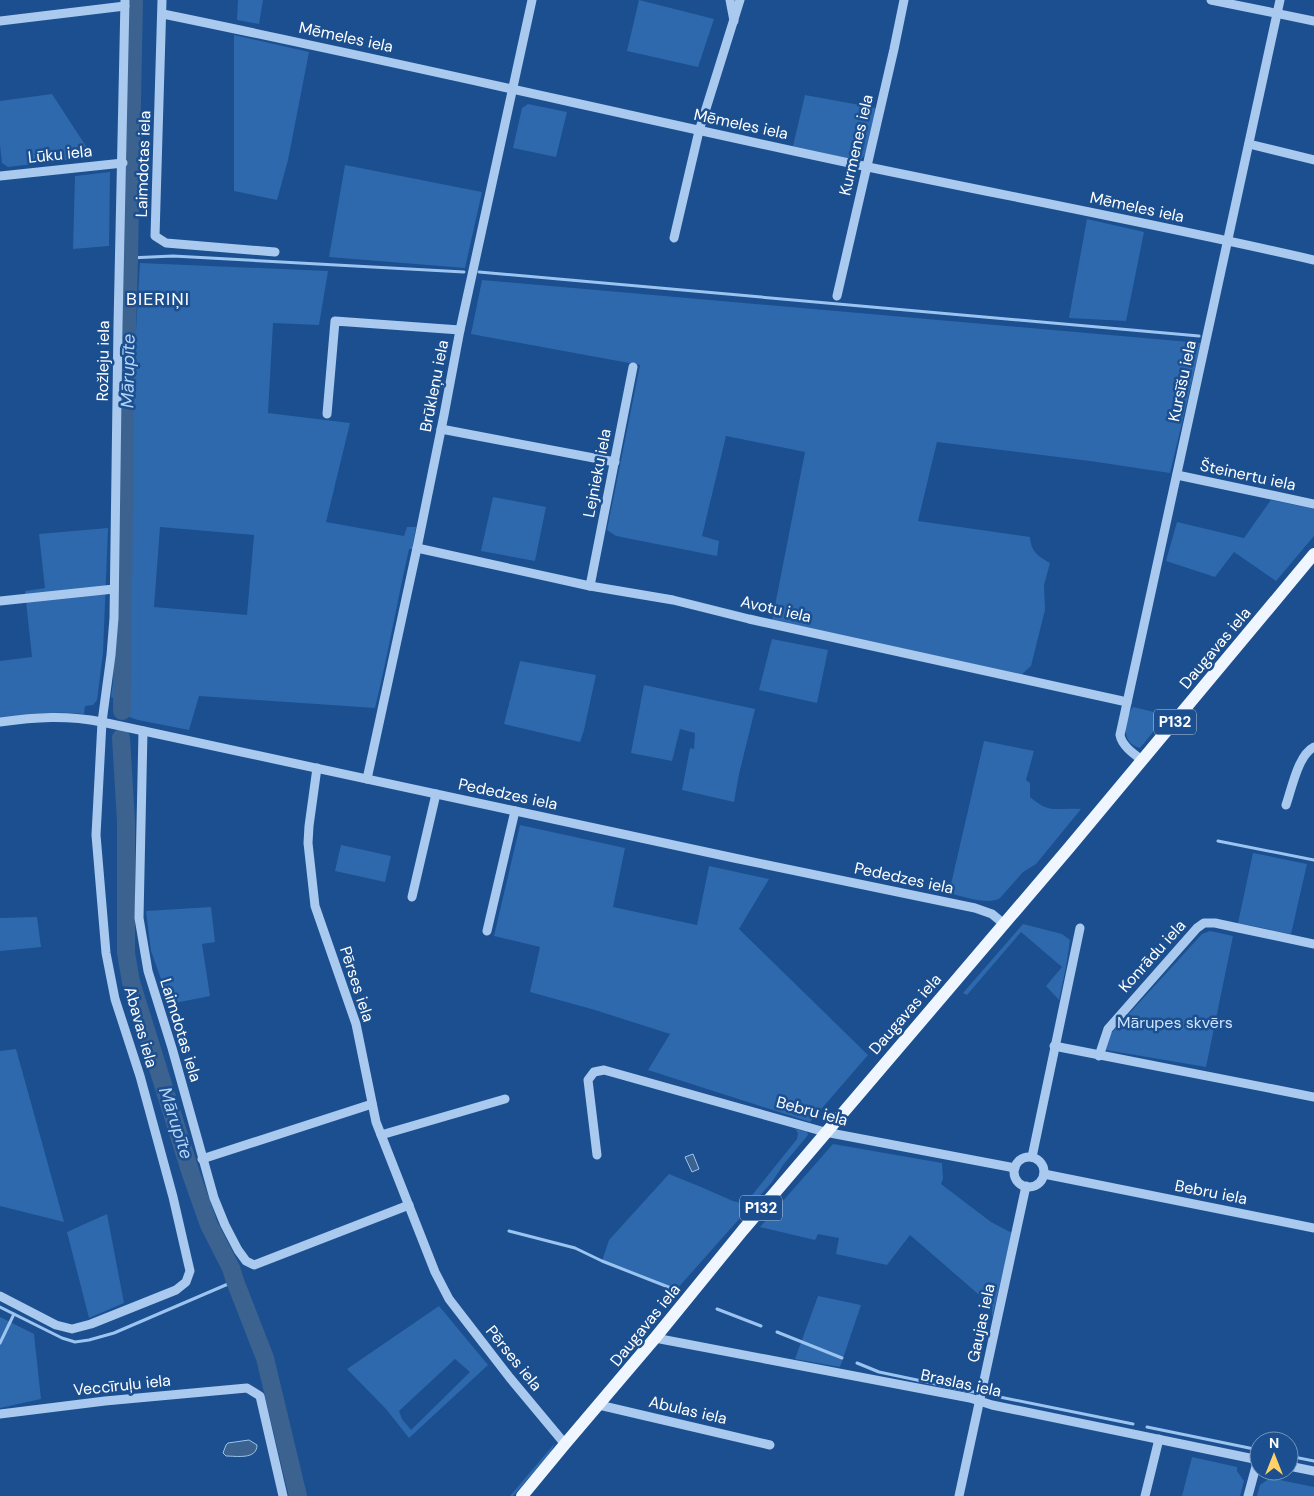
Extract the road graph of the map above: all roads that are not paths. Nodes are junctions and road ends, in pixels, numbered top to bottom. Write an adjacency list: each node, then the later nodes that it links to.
1 (162, 0): 9 (street, Laimdotas iela)
2 (532, 0): 14 (street, Brūkleņu iela)
3 (730, 0): 12 (street)
4 (740, 0): 12 (street)
5 (904, 0): 19 (street, Kurmenes iela)
6 (1211, 0): 10 (street)
7 (1280, 0): 10 (street, Kursīšu iela)
8 (125, 3): 11 (street); 18 (street, Rožleju iela)
9 (163, 14): 14 (street, Mēmeles iela); 23 (street, Laimdotas iela)
10 (1277, 14): 13 (street); 16 (street, Kursīšu iela)
11 (0, 21)
12 (734, 21): 15 (street)
13 (1314, 21)
14 (513, 89): 15 (street, Mēmeles iela); 26 (street, Brūkleņu iela)
15 (699, 131): 19 (street, Mēmeles iela); 21 (street)
16 (1249, 144): 17 (street); 22 (street, Kursīšu iela)
17 (1314, 160)
18 (123, 162): 20 (street, Lūku iela); 36 (street, Rožleju iela)
19 (867, 167): 22 (street, Mēmeles iela); 25 (street, Kurmenes iela)
20 (0, 176)
21 (674, 238)
22 (1228, 241): 24 (street, Mēmeles iela); 31 (street, Kursīšu iela)
23 (275, 252)
24 (1314, 260)
25 (837, 296)
26 (460, 330): 28 (street); 29 (street, Brūkleņu iela)
27 (633, 367): 30 (street, Lejnieku iela)
28 (328, 414)
29 (441, 429): 30 (street); 33 (street, Brūkleņu iela)
30 (614, 462): 35 (street, Lejnieku iela)
31 (1177, 475): 32 (street, Šteinertu iela); 38 (street, Kursīšu iela)
32 (1314, 504)
33 (417, 548): 35 (street, Avotu iela); 45 (street, Brūkleņu iela)
34 (1314, 554): 43 (main road, Daugavas iela / P132)
35 (590, 586): 38 (street, Avotu iela)
36 (114, 590): 37 (street); 40 (street, Rožleju iela)
37 (0, 601)
38 (1127, 702): 43 (street, Kursīšu iela)
39 (0, 722): 40 (street, Pededzes iela)
40 (102, 722): 41 (street, Pededzes iela); 69 (street, Abavas iela)
41 (143, 731): 44 (street, Pededzes iela); 63 (street, Laimdotas iela)
42 (1314, 747): 47 (street)
43 (1142, 760): 50 (main road, Daugavas iela / P132)
44 (317, 768): 45 (street, Pededzes iela); 58 (street, Pērses iela)
45 (367, 778): 46 (street, Pededzes iela)
46 (436, 794): 48 (street, Pededzes iela); 49 (street)
47 (1286, 804)
48 (515, 811): 50 (street, Pededzes iela); 52 (street)
49 (412, 897)
50 (1004, 924): 59 (main road, Daugavas iela / P132)
51 (1080, 928): 54 (street)
52 (487, 931)
53 (1314, 944): 55 (street, Konrādu iela)
54 (1054, 1046): 55 (street); 62 (street)
55 (1099, 1056): 56 (street)
56 (1314, 1097)
57 (505, 1099): 60 (street)
58 (372, 1104): 60 (street, Pērses iela); 63 (street)
59 (826, 1132): 61 (street, Bebru iela); 64 (street, Bebru iela); 70 (main road, Daugavas iela / P132)
60 (381, 1136): 67 (street, Pērses iela)
61 (597, 1155)
62 (1032, 1157): 64 (street); 65 (street)
63 (202, 1159): 67 (street)
64 (1015, 1168): 66 (street)
65 (1044, 1174): 66 (street); 68 (street, Bebru iela)
66 (1026, 1186): 71 (street, Gaujas iela)
67 (409, 1205): 75 (street, Pērses iela)
68 (1314, 1228)
69 (0, 1296)
70 (655, 1338): 71 (street, Braslas iela); 72 (main road, Daugavas iela / P132)
71 (980, 1401): 74 (street, Braslas iela); 83 (street, Gaujas iela)
72 (599, 1405): 75 (main road, Daugavas iela / P132); 76 (street, Abulas iela)
73 (0, 1414): 81 (street, Veccīruļu iela)
74 (1159, 1439): 77 (street, Braslas iela); 84 (street)
75 (565, 1444): 82 (main road, Daugavas iela / P132)
76 (770, 1445)
77 (1249, 1458)
78 (1299, 1468): 79 (street)
79 (1314, 1471)
80 (1253, 1481): 85 (street)
81 (282, 1496)
82 (522, 1496)
83 (959, 1496)
84 (1145, 1496)
85 (1248, 1496)

